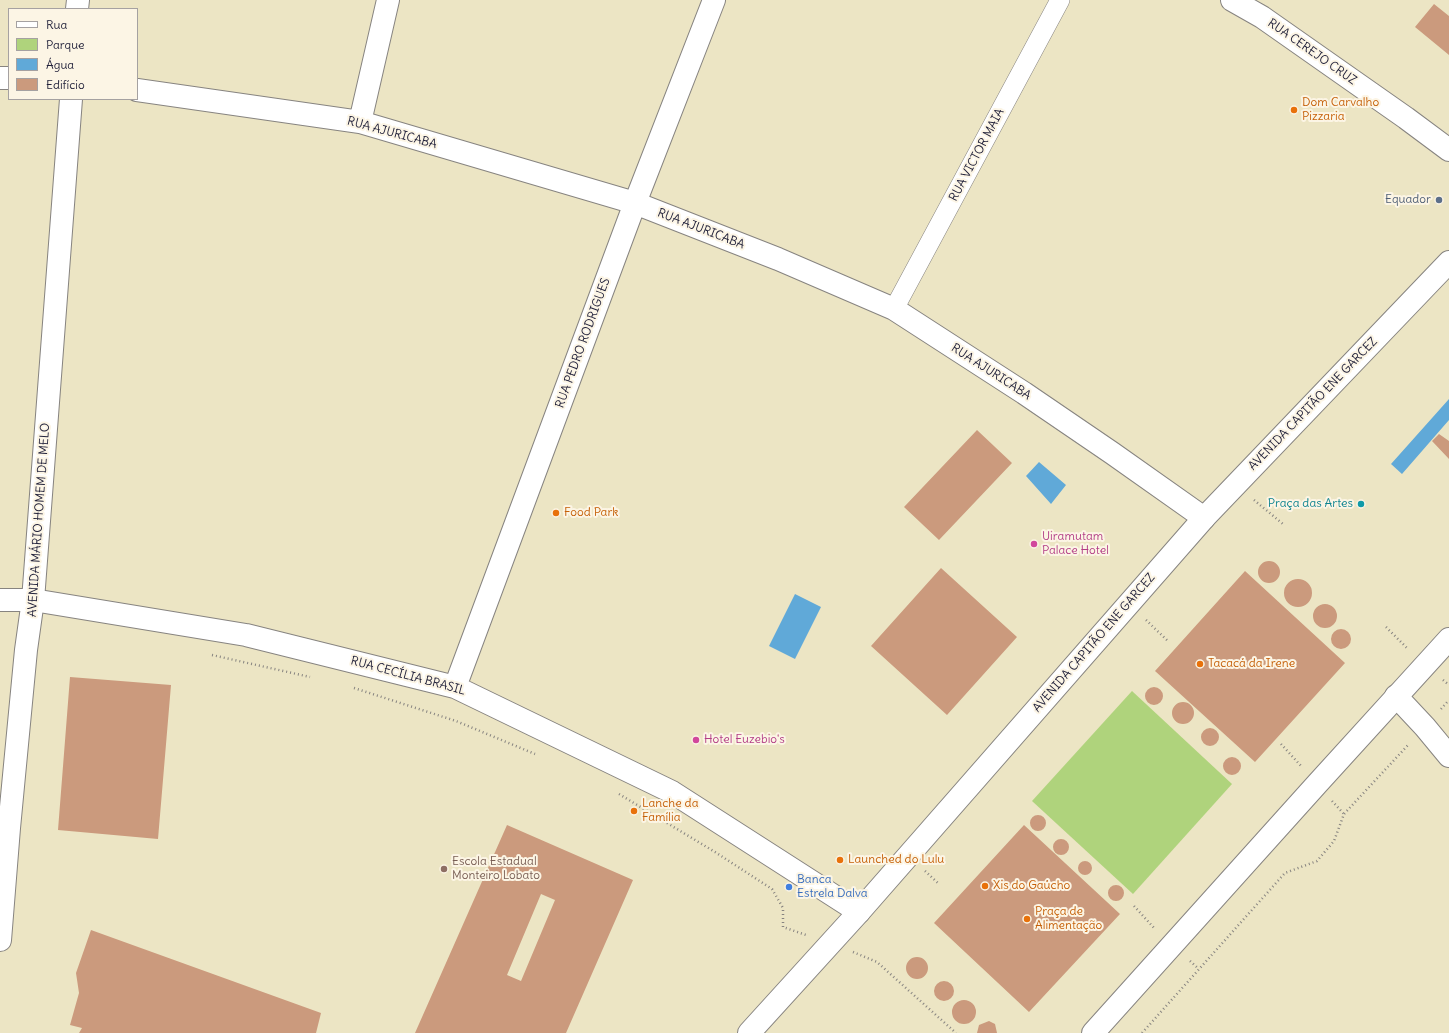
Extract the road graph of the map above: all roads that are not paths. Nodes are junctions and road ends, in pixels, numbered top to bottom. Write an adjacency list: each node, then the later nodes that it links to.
1 (388, 0): 7 (street)
2 (714, 0): 9 (street, RUA PEDRO RODRIGUES)
3 (1060, 0): 11 (street, RUA VICTOR MAIA)
4 (1232, 0): 8 (street, RUA CEREJO CRUZ)
5 (138, 90): 7 (street, RUA AJURICABA)
6 (70, 100): 14 (street, AVENIDA MÁRIO HOMEM DE MELO)
7 (360, 122): 9 (street, RUA AJURICABA)
8 (1449, 150)
9 (635, 204): 11 (street, RUA AJURICABA); 16 (street, RUA PEDRO RODRIGUES)
10 (1449, 262): 12 (street, AVENIDA CAPITÃO ENE GARCEZ)
11 (894, 309): 12 (street, RUA AJURICABA)
12 (1204, 518): 19 (street, AVENIDA CAPITÃO ENE GARCEZ)
13 (0, 600): 14 (street, RUA CECÍLIA BRASIL)
14 (33, 600): 16 (street, RUA CECÍLIA BRASIL); 20 (street, AVENIDA MÁRIO HOMEM DE MELO)
15 (1449, 639): 17 (street)
16 (455, 686): 19 (street, RUA CECÍLIA BRASIL)
17 (1396, 696): 18 (street); 22 (street)
18 (1449, 756)
19 (859, 912): 21 (street, AVENIDA CAPITÃO ENE GARCEZ)
20 (0, 940)
21 (749, 1033)
22 (1093, 1033)

